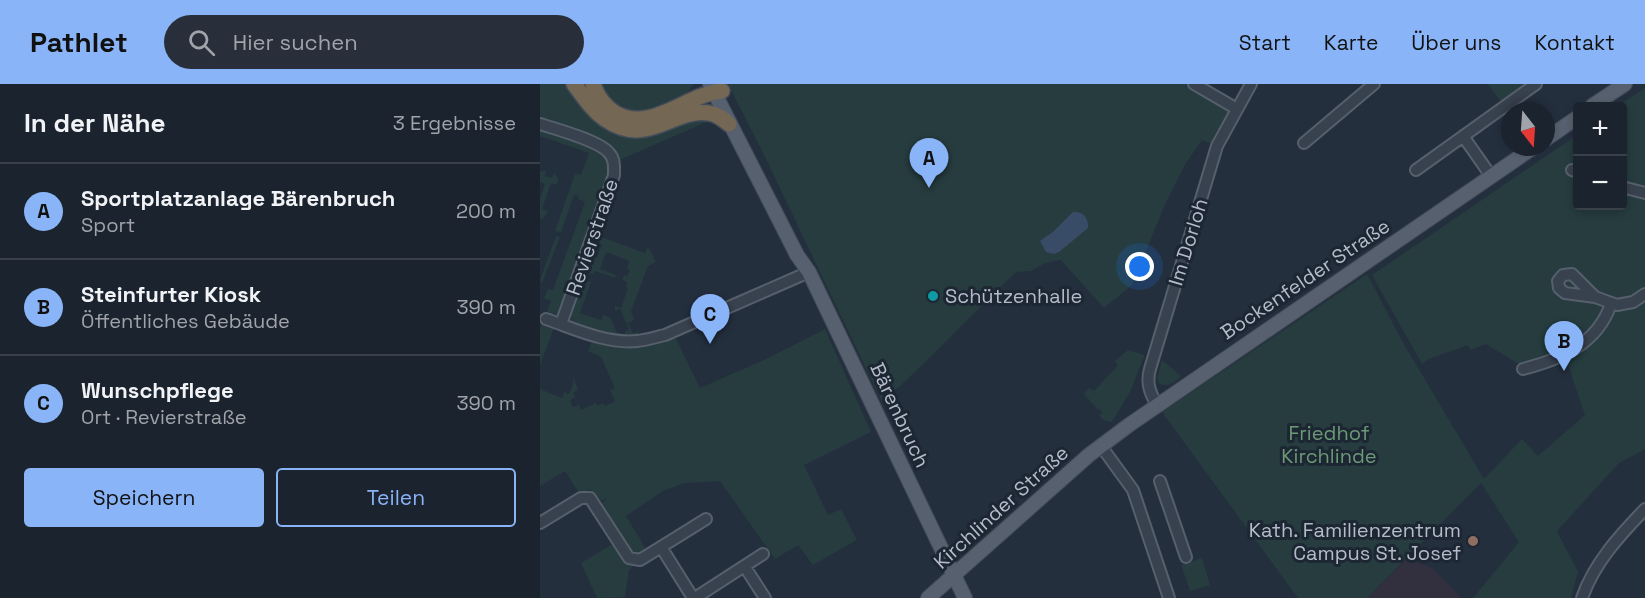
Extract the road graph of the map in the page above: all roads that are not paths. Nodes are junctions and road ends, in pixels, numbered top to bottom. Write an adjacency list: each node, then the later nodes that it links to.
1 (574, 84): 12 (highway)
2 (592, 84): 12 (highway)
3 (697, 84): 12 (highway)
4 (1194, 84): 11 (street)
5 (1251, 84): 11 (street, Im Dorloh)
6 (1374, 84): 18 (street)
7 (1536, 84): 17 (street)
8 (1625, 84): 10 (main road)
9 (716, 90): 12 (highway); 15 (main road, Bärenbruch); 24 (main road, Bärenbruch)
10 (1598, 102)
11 (1237, 109): 31 (street, Im Dorloh)
12 (685, 110): 15 (highway)
13 (1573, 120): 16 (main road)
14 (540, 124): 29 (street, Revierstraße)
15 (729, 124): 24 (main road, Bärenbruch)
16 (1555, 132)
17 (1463, 136): 20 (street); 21 (street)
18 (1304, 143)
19 (1521, 156): 21 (main road, Bockenfelder Straße)
20 (1416, 170)
21 (1491, 176): 31 (main road, Bockenfelder Straße)
22 (1627, 188): 23 (street)
23 (1645, 193)
24 (809, 272): 29 (street); 41 (main road, Bärenbruch)
25 (1645, 294): 27 (street)
26 (1595, 297): 27 (street)
27 (1611, 304): 30 (street)
28 (546, 319): 29 (street)
29 (561, 324)
30 (1523, 369)
31 (1157, 405): 32 (main road, Bockenfelder Straße)
32 (1101, 446): 41 (main road, Kirchlinder Straße); 47 (street)
33 (1160, 481): 39 (street)
34 (1645, 509): 48 (street)
35 (706, 519): 37 (street)
36 (540, 523): 37 (street)
37 (661, 547): 43 (street)
38 (763, 554): 40 (street)
39 (1186, 557)
40 (745, 567): 42 (street); 44 (street)
41 (954, 576): 45 (main road, Kirchlinder Straße); 46 (main road, Bärenbruch)
42 (708, 595): 43 (street)
43 (694, 598)
44 (765, 598)
45 (928, 598)
46 (965, 598)
47 (1169, 598)
48 (1582, 598)

